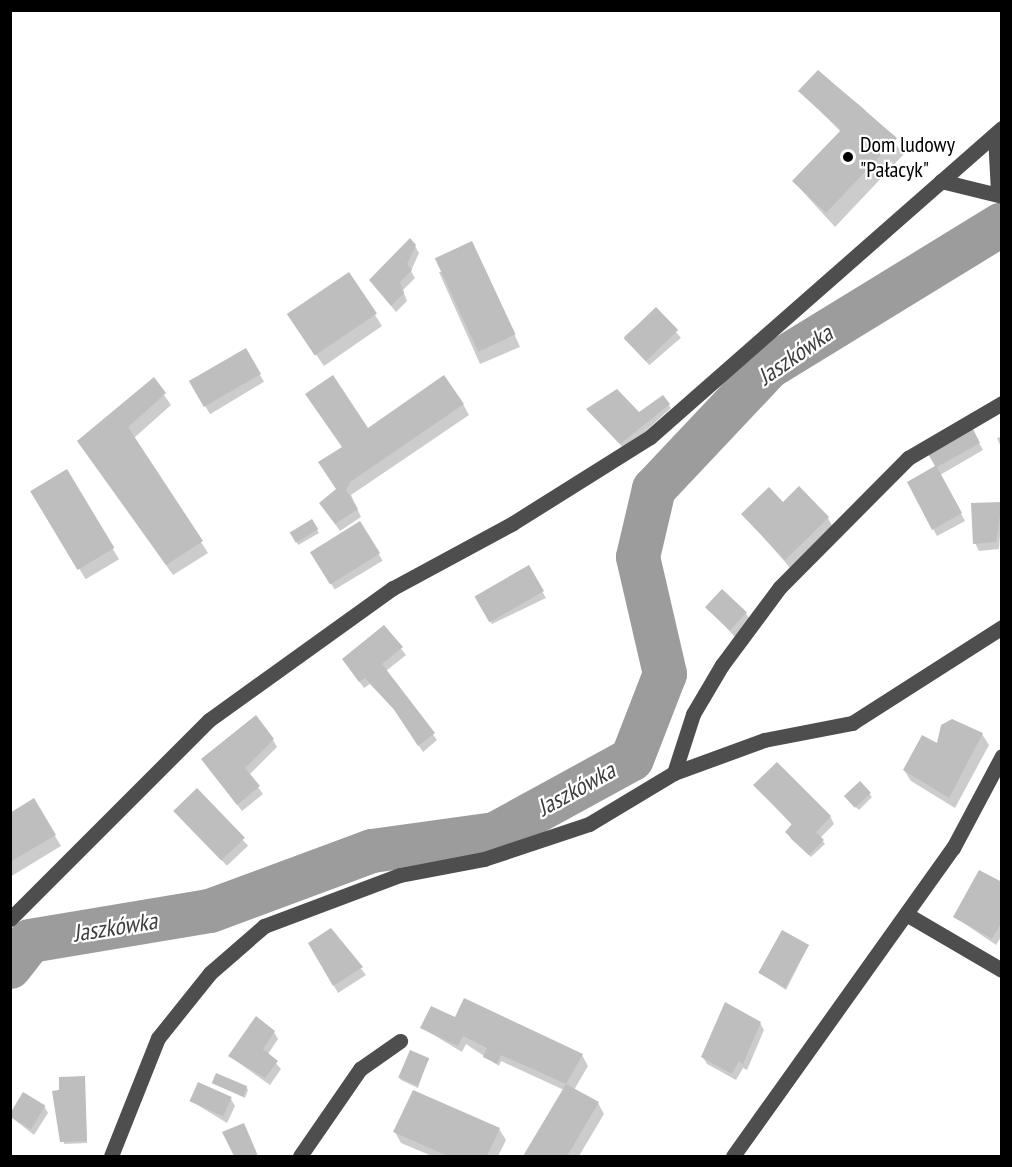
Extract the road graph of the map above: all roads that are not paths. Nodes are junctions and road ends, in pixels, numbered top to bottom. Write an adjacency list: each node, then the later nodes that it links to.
1 (998, 132): 2 (street); 3 (street)
2 (941, 181): 3 (street); 9 (street)
3 (1000, 194)
4 (1002, 403): 7 (street)
5 (1002, 627): 7 (street)
6 (1002, 756): 8 (street)
7 (674, 773): 12 (street)
8 (906, 914): 10 (street); 14 (street)
9 (10, 918)
10 (1002, 970)
11 (400, 1041): 13 (street)
12 (111, 1156)
13 (300, 1156)
14 (733, 1156)

